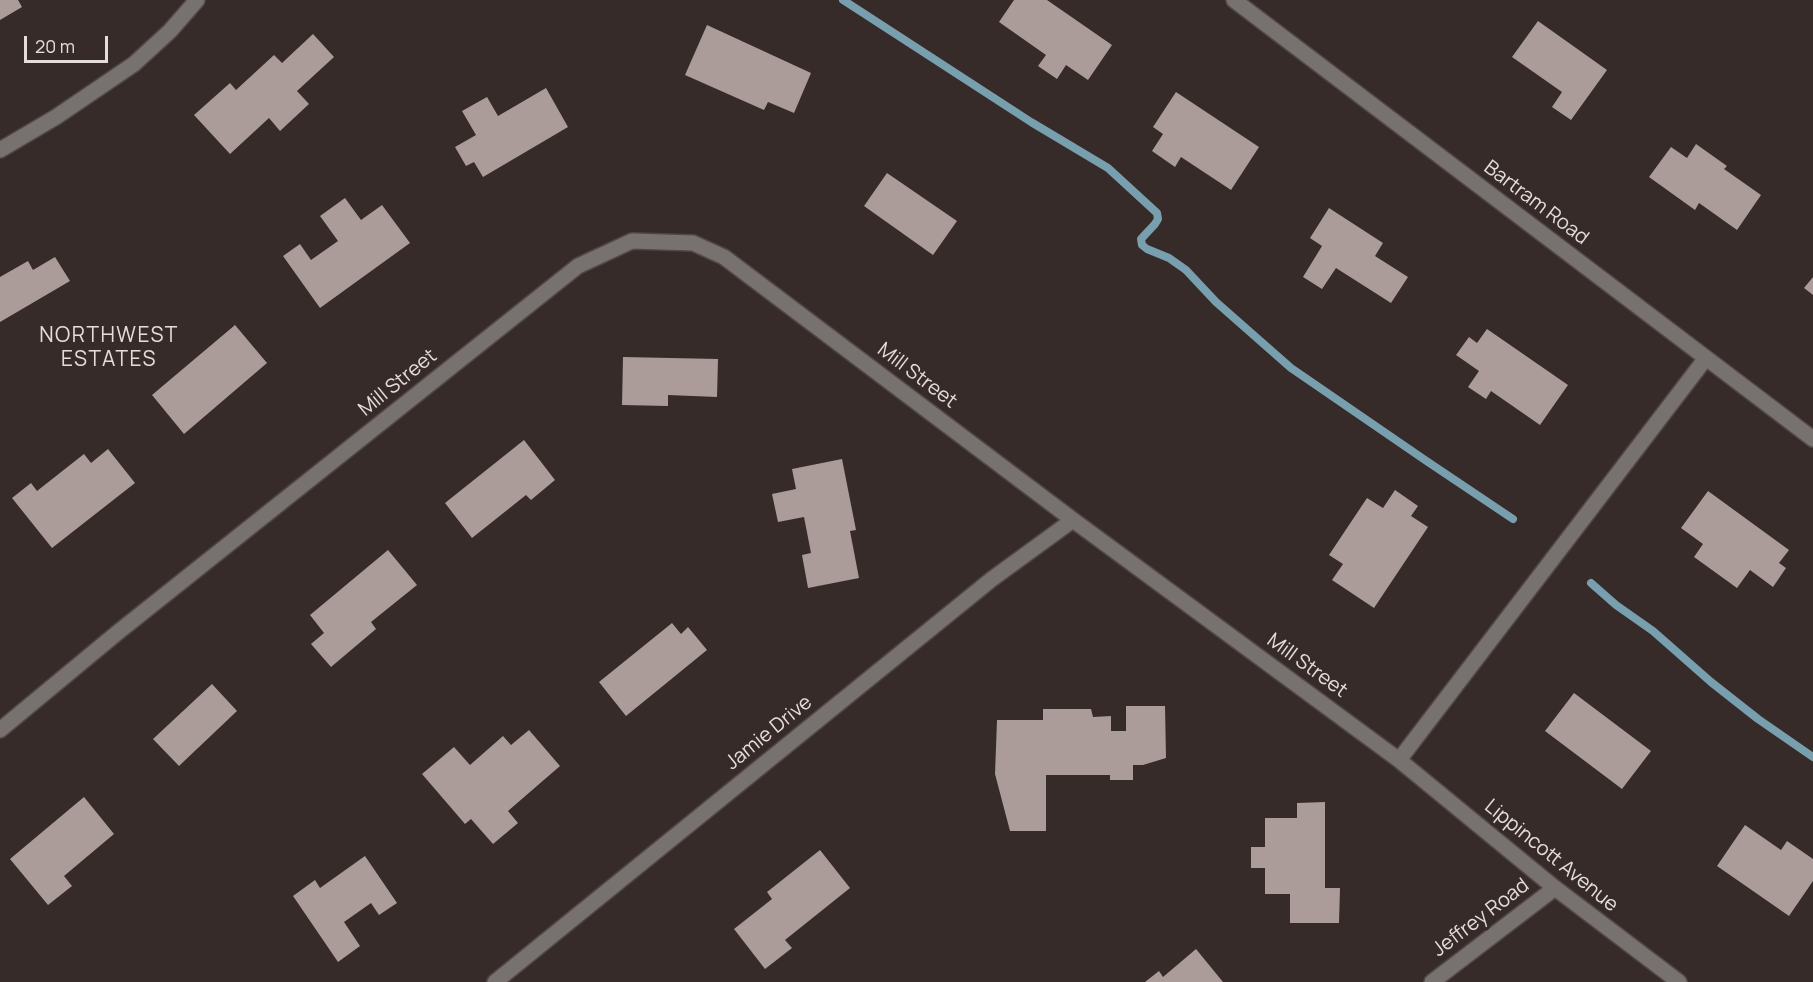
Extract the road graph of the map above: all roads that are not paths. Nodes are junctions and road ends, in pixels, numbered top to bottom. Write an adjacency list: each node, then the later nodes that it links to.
1 (197, 0): 3 (street)
2 (1234, 0): 4 (street, Bartram Road)
3 (0, 150)
4 (1706, 358): 5 (street, Bartram Road); 8 (street)
5 (1813, 439)
6 (1073, 520): 7 (street, Mill Street); 8 (street, Mill Street); 10 (street, Jamie Drive)
7 (0, 730)
8 (1399, 760): 9 (street, Lippincott Avenue)
9 (1555, 888): 11 (street, Jeffrey Road); 12 (street, Lippincott Avenue)
10 (495, 982)
11 (1432, 982)
12 (1679, 982)

